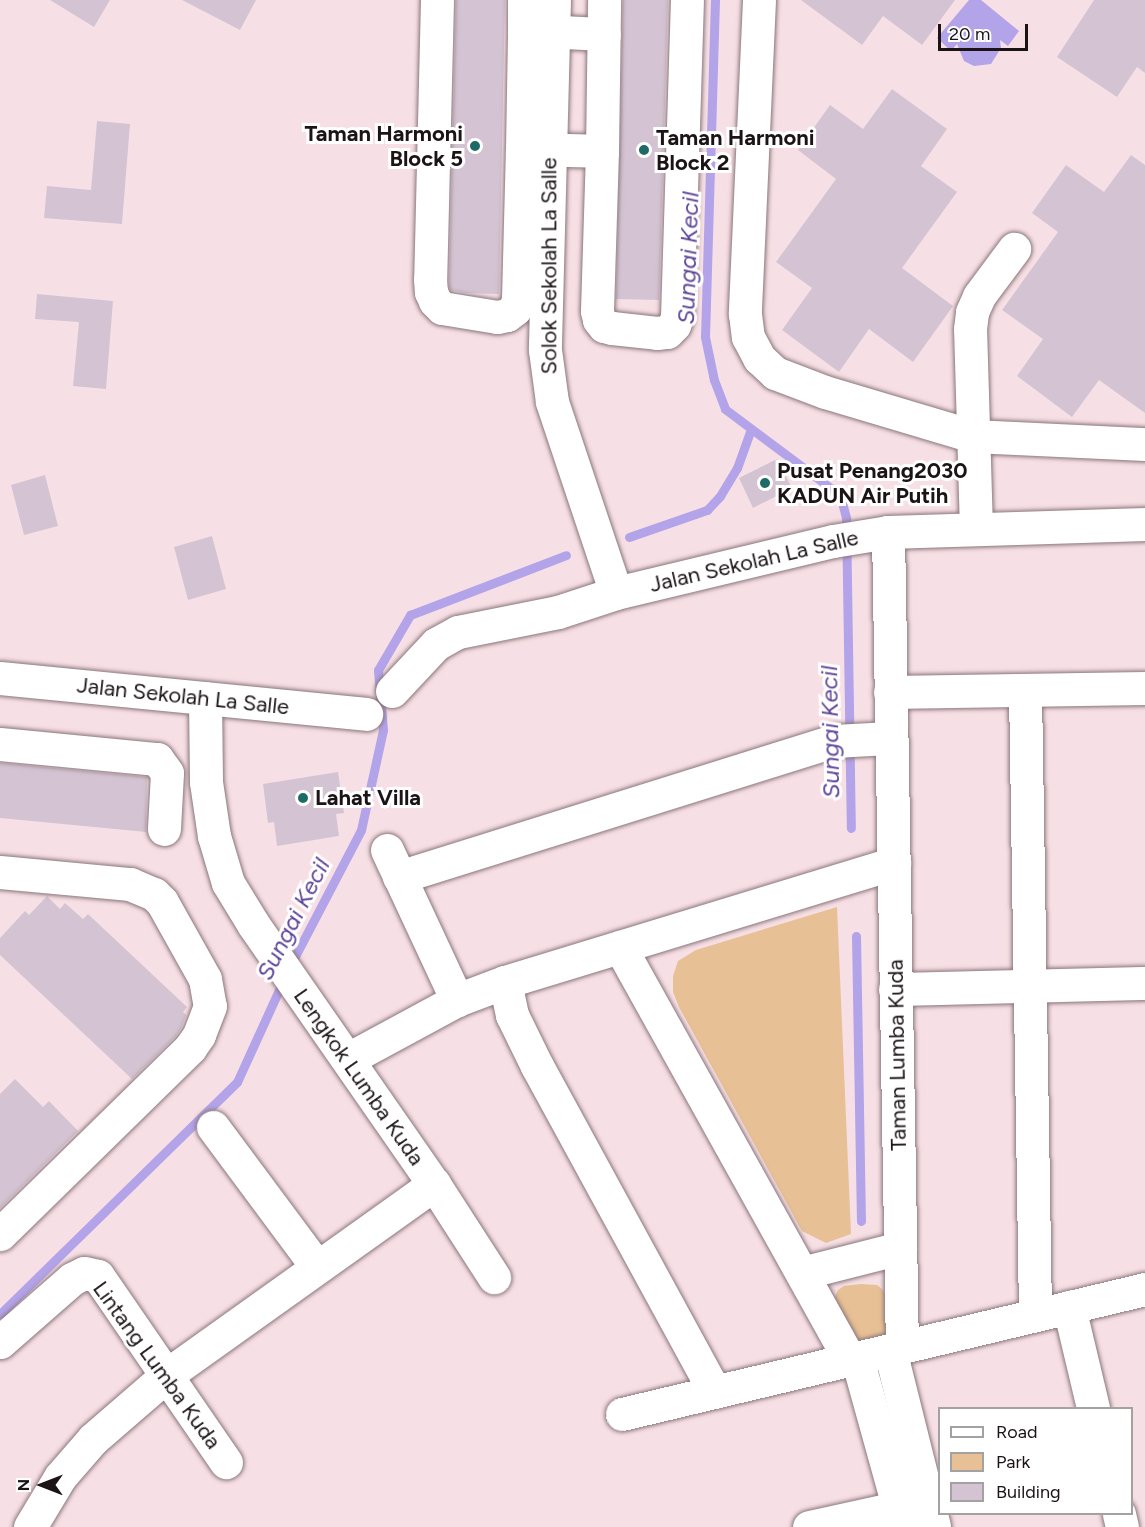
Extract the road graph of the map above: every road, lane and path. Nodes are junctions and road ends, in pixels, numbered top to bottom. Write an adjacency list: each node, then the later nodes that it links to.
1 (436, 0): 7 (street)
2 (604, 0): 6 (street)
3 (687, 0): 8 (street)
4 (759, 0): 10 (street)
5 (539, 16): 6 (street); 7 (street, Solok Sekolah La Salle)
6 (604, 34): 8 (street)
7 (536, 149): 8 (street); 15 (street, Solok Sekolah La Salle)
8 (603, 151)
9 (1014, 249): 10 (street)
10 (973, 436): 11 (street); 13 (street)
11 (1145, 444)
12 (1145, 524): 13 (street, Jalan Sekolah La Salle)
13 (976, 529): 14 (street, Jalan Sekolah La Salle)
14 (888, 532): 15 (street, Jalan Sekolah La Salle); 20 (street, Taman Lumba Kuda)
15 (616, 593): 19 (street, Jalan Sekolah La Salle)
16 (0, 678): 21 (street, Jalan Sekolah La Salle)
17 (1145, 688): 18 (street)
18 (1025, 690): 20 (street); 31 (street)
19 (392, 691)
20 (890, 692): 23 (street, Taman Lumba Kuda)
21 (205, 698): 22 (street, Jalan Sekolah La Salle); 34 (street, Lengkok Lumba Kuda)
22 (366, 714)
23 (879, 739): 26 (street, Taman Lumba Kuda); 33 (street)
24 (0, 744): 25 (street)
25 (164, 829)
26 (894, 863): 28 (street); 32 (street, Taman Lumba Kuda)
27 (0, 872): 37 (street)
28 (620, 947): 29 (street); 40 (street)
29 (505, 982): 33 (street); 49 (street)
30 (1145, 983): 31 (street)
31 (1030, 986): 32 (street); 44 (street)
32 (896, 989): 38 (street, Taman Lumba Kuda)
33 (457, 1000): 34 (street)
34 (348, 1059): 36 (street, Lengkok Lumba Kuda)
35 (213, 1127): 39 (street)
36 (434, 1184): 39 (street); 41 (street, Lengkok Lumba Kuda)
37 (0, 1234)
38 (900, 1248): 40 (street); 46 (street, Taman Lumba Kuda)
39 (317, 1267): 48 (street)
40 (802, 1273): 47 (street)
41 (494, 1277)
42 (1145, 1289): 43 (street)
43 (1069, 1307): 44 (street); 50 (street)
44 (1035, 1315): 46 (street)
45 (0, 1342): 48 (street, Lintang Lumba Kuda)
46 (896, 1349): 47 (street); 53 (street, Taman Lumba Kuda)
47 (853, 1359): 49 (street); 53 (street)
48 (168, 1374): 52 (street, Lintang Lumba Kuda); 54 (street)
49 (715, 1392): 51 (street)
50 (1094, 1407)
51 (622, 1414)
52 (226, 1462)
53 (921, 1512): 55 (street)
54 (30, 1527)
55 (809, 1527)

